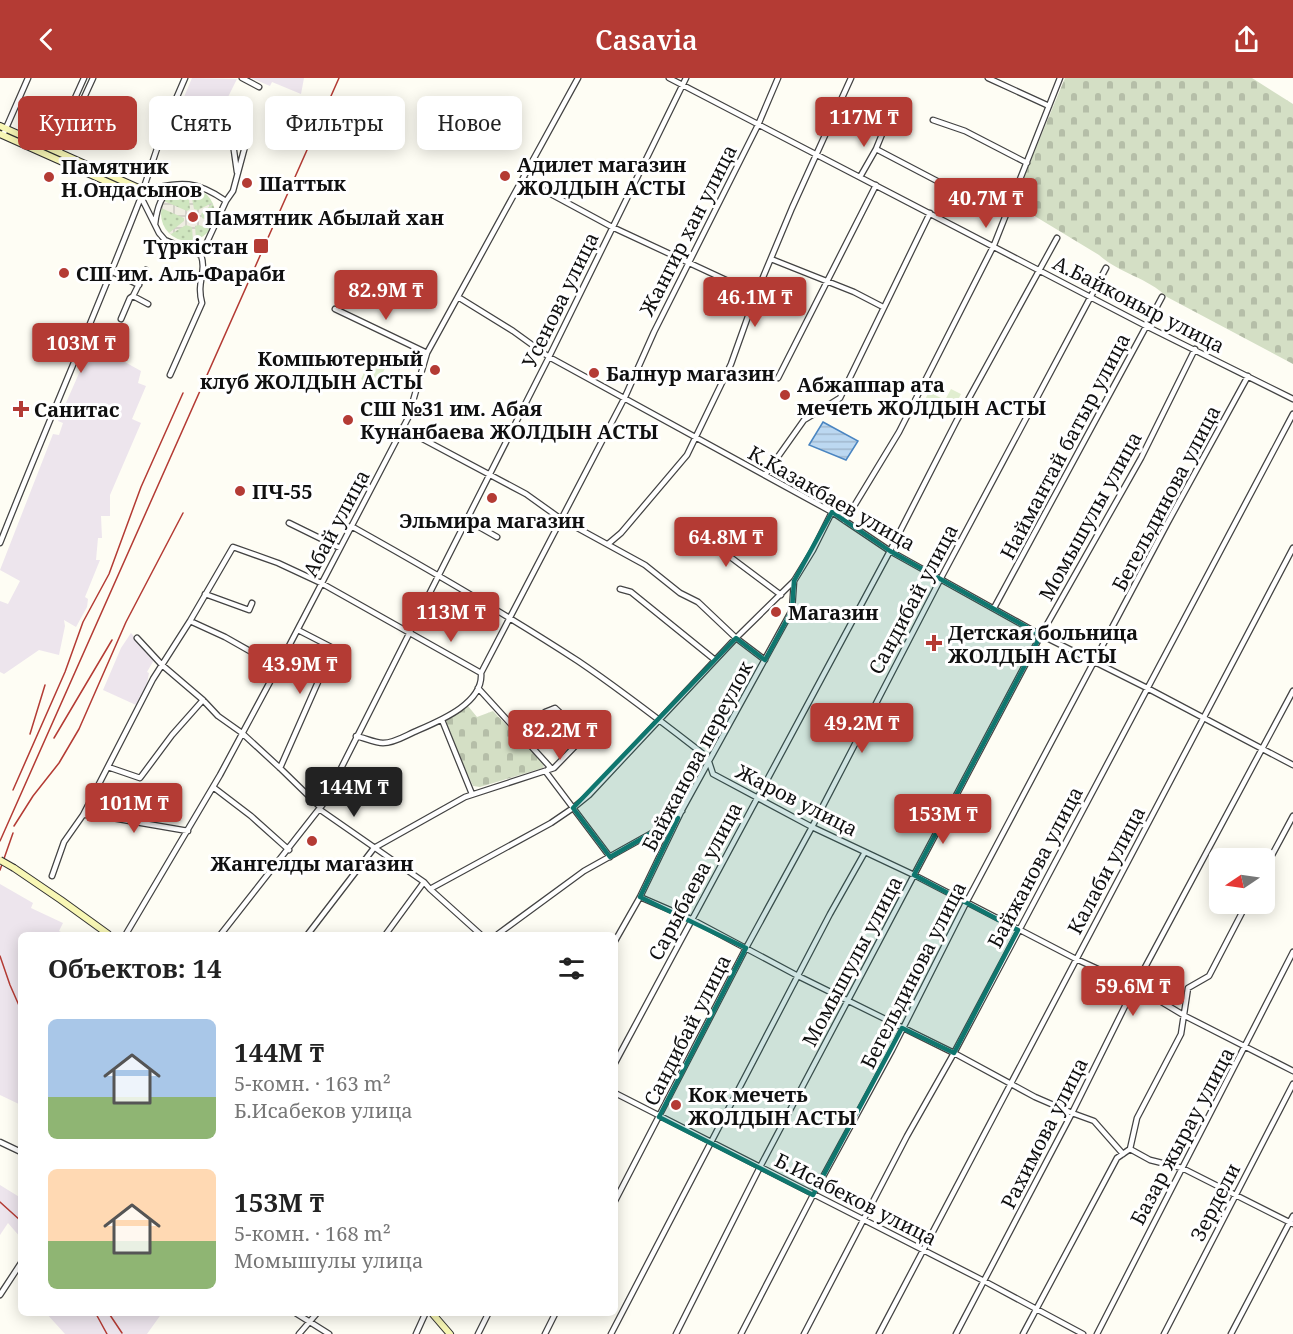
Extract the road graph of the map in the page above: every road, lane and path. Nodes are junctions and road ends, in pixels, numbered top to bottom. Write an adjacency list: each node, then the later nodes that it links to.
1 (28, 78): 20 (street)
2 (84, 78): 24 (street)
3 (93, 78): 24 (street)
4 (185, 78): 32 (street)
5 (242, 78): 15 (street)
6 (570, 78): 13 (street)
7 (669, 78): 14 (street, А.Байконыр улица)
8 (686, 78): 14 (street, Усенова улица)
9 (778, 78): 18 (street, Жангир хан улица)
10 (851, 78): 25 (street)
11 (988, 78): 16 (street)
12 (1060, 78): 16 (street)
13 (578, 80): 29 (street, Абай улица)
14 (683, 85): 18 (street, А.Байконыр улица); 38 (street, Усенова улица)
15 (259, 87)
16 (1049, 106): 26 (street)
17 (933, 120): 26 (street)
18 (758, 125): 25 (street, А.Байконыр улица); 43 (street, Жангир хан улица)
19 (885, 127): 21 (street)
20 (2, 131): 24 (street); 33 (street)
21 (876, 149): 28 (street); 36 (street)
22 (234, 150): 27 (street)
23 (244, 150): 27 (street)
24 (56, 151): 32 (street)
25 (818, 154): 28 (street, А.Байконыр улица); 42 (street)
26 (1027, 163): 36 (street)
27 (237, 175): 34 (street)
28 (860, 177): 31 (street, А.Байконыр улица)
29 (523, 179): 38 (street); 52 (street, Абай улица)
30 (180, 183): 32 (street); 34 (street); 37 (street)
31 (876, 185): 35 (street, А.Байконыр улица); 48 (street)
32 (143, 190): 33 (street)
33 (141, 197): 37 (street); 47 (street)
34 (226, 201): 41 (street)
35 (930, 213): 40 (street, А.Байконыр улица); 56 (street)
36 (1007, 213): 40 (street)
37 (155, 226): 41 (street)
38 (612, 227): 43 (street); 62 (street, Усенова улица)
39 (1057, 238): 46 (street, Сарыбаева улица)
40 (994, 245): 46 (street, А.Байконыр улица); 77 (street)
41 (201, 255): 63 (street)
42 (771, 260): 48 (street); 50 (street)
43 (688, 263): 50 (street); 66 (street, Жангир хан улица)
44 (1106, 268): 53 (street, Сандибай улица)
45 (146, 270): 49 (street)
46 (1040, 270): 53 (street, А.Байконыр улица); 85 (street, Сарыбаева улица)
47 (113, 272): 49 (street); 81 (street)
48 (826, 283): 56 (street); 65 (street)
49 (139, 285): 51 (street)
50 (756, 294): 70 (street)
51 (133, 296): 55 (street); 58 (street)
52 (458, 297): 61 (street, Абай улица); 62 (street, К.Казакбаев улица)
53 (1090, 297): 59 (street, А.Байконыр улица); 87 (street, Сандибай улица)
54 (1162, 297): 59 (street, Наймантай батыр улица)
55 (148, 304)
56 (883, 307): 72 (street)
57 (335, 309): 61 (street)
58 (121, 318)
59 (1146, 326): 60 (street, А.Байконыр улица); 94 (street, Наймантай батыр улица)
60 (1195, 350): 64 (street, А.Байконыр улица); 99 (street, Момышулы улица)
61 (427, 353): 69 (street, Абай улица)
62 (549, 357): 66 (street, К.Казакбаев улица); 71 (street, Усенова улица)
63 (170, 375)
64 (1248, 376): 67 (street, А.Байконыр улица); 104 (street, Бегельдинова улица)
65 (778, 378)
66 (625, 397): 70 (street, К.Казакбаев улица); 75 (street, Жангир хан улица)
67 (1293, 399)
68 (1293, 414): 109 (street, Байжанова улица)
69 (402, 428): 71 (street); 79 (street, Абай улица)
70 (695, 437): 72 (street, К.Казакбаев улица); 82 (street)
71 (489, 473): 74 (street, Усенова улица); 75 (street)
72 (765, 475): 73 (street, К.Казакбаев улица)
73 (832, 512): 77 (street, К.Казакбаев улица); 88 (street)
74 (467, 519): 80 (street); 86 (street, Усенова улица)
75 (561, 519): 82 (street); 95 (street, Жангир хан улица)
76 (689, 521): 92 (street)
77 (845, 521): 85 (street, К.Казакбаев улица)
78 (289, 523): 83 (street)
79 (351, 526): 83 (street, Абай улица); 86 (street, Жаров улица)
80 (497, 537)
81 (0, 543)
82 (608, 544): 101 (street)
83 (340, 548): 89 (street, Абай улица)
84 (1293, 548): 113 (street, Калаби улица)
85 (890, 551): 87 (street, К.Казакбаев улица); 126 (street, Сарыбаева улица)
86 (440, 575): 95 (street, Жаров улица); 98 (street, Усенова улица)
87 (941, 578): 94 (street, К.Казакбаев улица); 132 (street, Сандибай улица)
88 (794, 581): 92 (street); 103 (street, Байжанова переулок)
89 (321, 583): 91 (street); 97 (street, Абай улица); 98 (street)
90 (620, 589): 102 (street)
91 (205, 594): 93 (street); 96 (street)
92 (781, 595): 101 (street)
93 (252, 603)
94 (994, 608): 99 (street, К.Казакбаев улица)
95 (510, 618): 107 (street, Жангир хан улица); 115 (street, Жаров улица)
96 (190, 621): 105 (street); 106 (street)
97 (297, 630): 106 (street, Абай улица); 122 (street)
98 (409, 632): 107 (street); 117 (street, Усенова улица)
99 (1041, 635): 104 (street, К.Казакбаев улица); 140 (street, Момышулы улица)
100 (137, 638): 105 (street)
101 (736, 638): 102 (street); 103 (street)
102 (715, 660): 115 (street)
103 (765, 660): 119 (street, Байжанова переулок)
104 (1095, 662): 109 (street, К.Казакбаев улица); 145 (street, Бегельдинова улица)
105 (162, 665): 111 (street); 121 (street)
106 (278, 668): 116 (street, Абай улица)
107 (481, 673): 108 (street, Жангир хан улица)
108 (478, 688): 114 (street); 123 (street)
109 (1147, 688): 113 (street, К.Казакбаев улица); 148 (street, Байжанова улица)
110 (1293, 691): 118 (street, Рахимова улица)
111 (203, 700): 116 (street); 121 (street)
112 (545, 712): 123 (street)
113 (1204, 719): 118 (street, К.Казакбаев улица); 159 (street, Калаби улица)
114 (442, 720): 117 (street); 125 (street)
115 (659, 720): 119 (street, Жаров улица); 128 (street)
116 (242, 733): 122 (street); 124 (street, Абай улица)
117 (356, 736): 127 (street, Усенова улица)
118 (1262, 750): 120 (street, К.Казакбаев улица); 161 (street, Рахимова улица)
119 (709, 762): 126 (street, Жаров улица); 129 (street, Байжанова переулок)
120 (1293, 765)
121 (108, 767): 130 (street)
122 (280, 768): 127 (street)
123 (546, 772): 125 (street); 128 (street)
124 (213, 787): 133 (street, Абай улица); 135 (street)
125 (472, 794): 134 (street)
126 (756, 796): 132 (street, Жаров улица); 147 (street, Сарыбаева улица)
127 (320, 808): 134 (street); 135 (street, Усенова улица)
128 (573, 808): 138 (street); 143 (street)
129 (682, 810): 138 (street); 144 (street, Байжанова переулок)
130 (83, 815): 133 (street); 141 (street)
131 (1293, 816): 136 (street)
132 (812, 827): 137 (street, Жаров улица); 157 (street, Сандибай улица)
133 (188, 831): 150 (street, Абай улица)
134 (374, 848): 142 (street); 152 (street)
135 (289, 850): 151 (street, Усенова улица)
136 (1275, 850)
137 (865, 852): 140 (street, Жаров улица); 160 (street)
138 (610, 857): 155 (street)
139 (0, 860): 149 (street, bridge)
140 (914, 875): 145 (street, Жаров улица); 162 (street, Момышулы улица)
141 (52, 876)
142 (424, 882): 143 (street); 153 (street)
143 (430, 889): 154 (street)
144 (640, 897): 147 (street); 156 (street, Байжанова переулок)
145 (966, 903): 148 (street, Жаров улица); 164 (street, Бегельдинова улица)
146 (1241, 914): 163 (street)
147 (691, 919): 157 (street); 167 (street, Сарыбаева улица)
148 (1018, 930): 159 (street, Жаров улица); 166 (street, Байжанова улица)
149 (105, 932)
150 (127, 932)
151 (223, 932)
152 (310, 932)
153 (387, 932)
154 (478, 932)
155 (501, 932)
156 (618, 936)
157 (746, 948): 160 (street); 173 (street, Сандибай улица)
158 (1293, 952): 165 (street, Базар жырау улица)
159 (1076, 958): 161 (street, Жаров улица); 169 (street, Калаби улица)
160 (798, 976): 162 (street); 175 (street)
161 (1135, 986): 163 (street, Жаров улица); 172 (street, Рахимова улица)
162 (848, 1001): 164 (street); 179 (street, Момышулы улица)
163 (1185, 1016): 165 (street, Жаров улица); 176 (street)
164 (902, 1028): 166 (street); 182 (street, Бегельдинова улица)
165 (1246, 1046): 168 (street, Жаров улица); 180 (street, Базар жырау улица)
166 (954, 1053): 169 (street); 185 (street, Байжанова улица)
167 (618, 1057)
168 (1293, 1071)
169 (1011, 1082): 172 (street); 187 (street, Калаби улица)
170 (1293, 1084): 183 (street, Зердели)
171 (618, 1095): 173 (street, Б.Исабеков улица)
172 (1072, 1113): 178 (street); 189 (street, Рахимова улица)
173 (659, 1117): 175 (street, Б.Исабеков улица); 181 (street, Сандибай улица)
174 (0, 1142): 177 (street)
175 (710, 1142): 179 (street, Б.Исабеков улица); 205 (street)
176 (1130, 1149): 178 (street); 180 (street)
177 (18, 1151)
178 (1123, 1154): 191 (street)
179 (760, 1167): 182 (street, Б.Исабеков улица); 206 (street, Момышулы улица)
180 (1182, 1168): 183 (street); 213 (street, Базар жырау улица)
181 (618, 1195)
182 (813, 1195): 185 (street, Б.Исабеков улица); 207 (street, Бегельдинова улица)
183 (1235, 1196): 186 (street); 214 (street, Зердели)
184 (1293, 1216): 186 (street)
185 (863, 1220): 187 (street, Б.Исабеков улица); 208 (street, Байжанова улица)
186 (1292, 1223): 215 (street)
187 (923, 1250): 189 (street, Б.Исабеков улица); 209 (street, Калаби улица)
188 (18, 1268): 190 (street)
189 (984, 1281): 191 (street, Б.Исабеков улица); 210 (street, Рахимова улица)
190 (0, 1295)
191 (1035, 1310): 211 (street); 212 (street, Б.Исабеков улица)
192 (300, 1316): 198 (street)
193 (314, 1316): 198 (street)
194 (427, 1316): 201 (street)
195 (433, 1316): 202 (street)
196 (487, 1316): 203 (street)
197 (554, 1316): 204 (street)
198 (309, 1322): 199 (street); 200 (street)
199 (299, 1334)
200 (329, 1334)
201 (416, 1334)
202 (450, 1334)
203 (478, 1334)
204 (545, 1334)
205 (611, 1334)
206 (676, 1334)
207 (741, 1334)
208 (804, 1334)
209 (879, 1334)
210 (956, 1334)
211 (1023, 1334)
212 (1083, 1334)
213 (1097, 1334)
214 (1164, 1334)
215 (1231, 1334)

